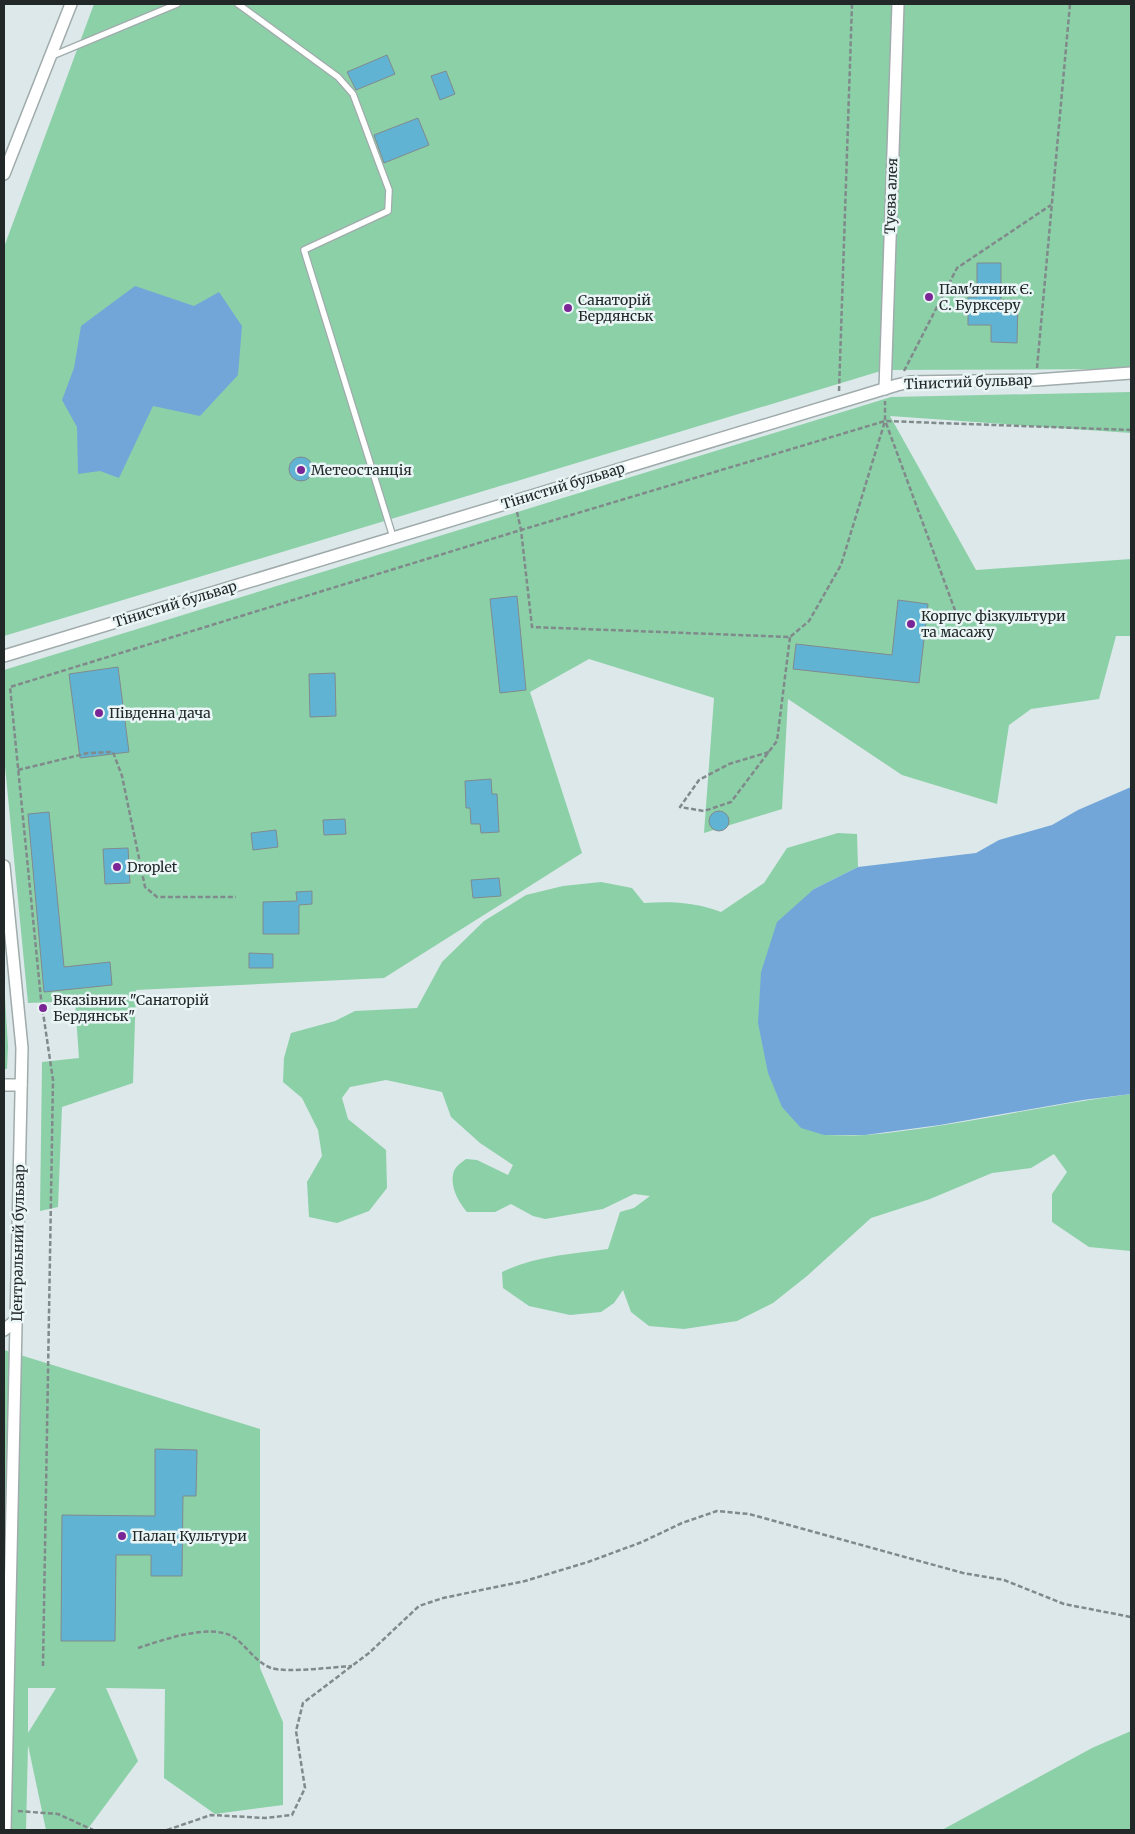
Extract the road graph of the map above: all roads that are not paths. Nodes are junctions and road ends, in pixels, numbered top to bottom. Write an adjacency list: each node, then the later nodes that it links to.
1 (71, 4): 5 (street)
2 (177, 4): 5 (lane)
3 (238, 4): 9 (lane)
4 (898, 4): 8 (street, Туєва алея)
5 (50, 57): 6 (street)
6 (4, 174)
7 (1131, 373): 8 (street, Тінистий бульвар)
8 (885, 389): 9 (street, Тінистий бульвар)
9 (393, 537): 10 (street, Тінистий бульвар)
10 (4, 656)
11 (4, 866): 13 (street, Центральний бульвар)
12 (4, 1085): 13 (street)
13 (21, 1085): 14 (street, Центральний бульвар)
14 (16, 1320): 15 (street); 16 (street, Центральний бульвар)
15 (4, 1330)
16 (5, 1830)

